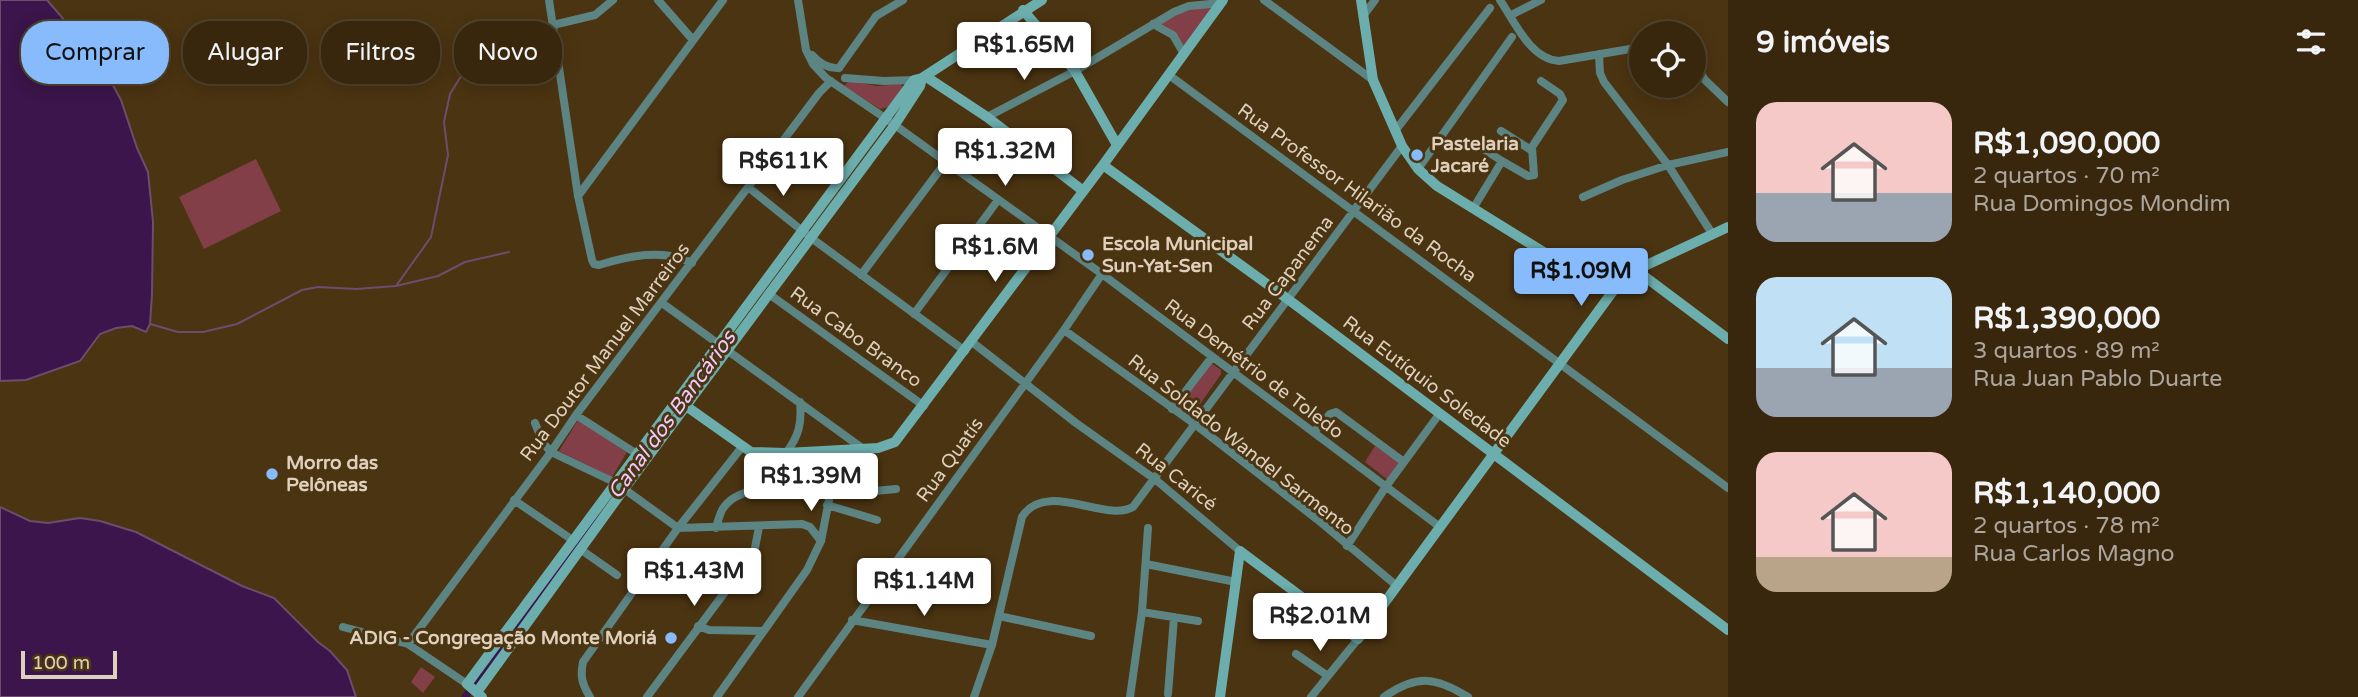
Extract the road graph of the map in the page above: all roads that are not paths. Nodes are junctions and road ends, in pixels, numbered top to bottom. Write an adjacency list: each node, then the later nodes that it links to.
1 (549, 0): 20 (street)
2 (612, 0): 21 (street)
3 (658, 0): 24 (street)
4 (723, 0): 24 (street)
5 (798, 0): 25 (street)
6 (889, 0): 18 (street)
7 (903, 0): 18 (street)
8 (1042, 0): 16 (street)
9 (1264, 0): 34 (street)
10 (1361, 0): 19 (street)
11 (1375, 0): 19 (street)
12 (1500, 0): 17 (street)
13 (1541, 0): 17 (street)
14 (1222, 1): 22 (street); 27 (street)
15 (1490, 8): 42 (street)
16 (1023, 10): 30 (street); 33 (street)
17 (1511, 15): 28 (street)
18 (876, 16): 29 (street)
19 (1363, 16): 34 (street)
20 (552, 21)
21 (562, 23)
22 (1153, 24): 27 (street); 30 (street)
23 (1512, 37): 53 (street)
24 (693, 40): 56 (street)
25 (806, 43): 29 (street); 35 (street)
26 (1629, 49): 28 (street)
27 (1184, 54): 31 (street)
28 (1599, 54): 52 (street)
29 (836, 68): 32 (street); 35 (street)
30 (1075, 71): 40 (street); 45 (street)
31 (1170, 75): 45 (street); 60 (street, Rua Professor Hilarião da Rocha)
32 (845, 78): 33 (street); 35 (street)
33 (920, 80): 40 (street); 41 (street)
34 (1373, 80): 42 (street)
35 (831, 81): 41 (street, Rua Demétrio de Toledo); 54 (street, Rua Doutor Manuel Marreiros)
36 (1541, 81): 47 (street)
37 (1706, 81): 39 (street)
38 (562, 84): 56 (street)
39 (1728, 102)
40 (987, 117): 55 (street)
41 (890, 122): 50 (street, Rua Demétrio de Toledo); 62 (street)
42 (1395, 131): 46 (street)
43 (1501, 131): 47 (street)
44 (1474, 143): 49 (street)
45 (1117, 145): 51 (street)
46 (1402, 146): 53 (street); 60 (street, Rua Capanema)
47 (1531, 150): 49 (street)
48 (1728, 152): 52 (street)
49 (1502, 162): 59 (street)
50 (944, 163): 58 (street, Rua Demétrio de Toledo); 68 (street)
51 (1103, 165): 55 (street); 70 (street, Rua Eutíquio Soledade)
52 (1668, 165): 57 (street); 63 (street)
53 (1418, 169): 59 (street)
54 (748, 187): 62 (street, Rua Caricé); 65 (street, Rua Doutor Manuel Marreiros)
55 (1082, 190): 64 (street)
56 (578, 196): 65 (street)
57 (1583, 197)
58 (998, 201): 64 (street, Rua Demétrio de Toledo); 72 (street)
59 (1474, 207): 66 (street)
60 (1354, 210): 70 (street, Rua Capanema); 78 (street, Rua Professor Hilarião da Rocha)
61 (1728, 227): 63 (street)
62 (806, 234): 68 (street, Rua Caricé); 69 (street); 76 (street)
63 (1713, 234): 66 (street)
64 (1049, 237): 67 (street, Rua Demétrio de Toledo); 75 (street)
65 (692, 263): 71 (street, Rua Doutor Manuel Marreiros)
66 (1638, 271): 74 (street); 78 (street)
67 (1102, 274): 73 (street, Rua Quatís); 77 (street, Rua Demétrio de Toledo)
68 (862, 275): 72 (street, Rua Caricé)
69 (769, 294): 76 (street); 83 (street, Rua Cabo Branco)
70 (1289, 299): 79 (street, Rua Capanema); 85 (street, Rua Eutíquio Soledade)
71 (662, 303): 76 (street); 86 (street, Rua Doutor Manuel Marreiros)
72 (914, 314): 75 (street, Rua Caricé)
73 (1064, 330): 80 (street, Rua Quatís); 84 (street, Rua Soldado Wandel Sarmento)
74 (1728, 339)
75 (968, 346): 80 (street, Rua Caricé); 83 (street)
76 (723, 347): 81 (street); 82 (street); 94 (street)
77 (1212, 357): 79 (street, Rua Demétrio de Toledo); 84 (street)
78 (1560, 363): 95 (street); 100 (street, Rua Professor Hilarião da Rocha)
79 (1233, 374): 88 (street, Rua Capanema); 89 (street, Rua Demétrio de Toledo)
80 (1026, 382): 97 (street, Rua Caricé); 122 (street, Rua Quatís)
81 (800, 402): 91 (street); 93 (street)
82 (686, 406): 90 (street); 98 (street)
83 (924, 406): 91 (street)
84 (1172, 409): 88 (street, Rua Soldado Wandel Sarmento)
85 (1440, 413): 95 (street, Rua Eutíquio Soledade); 96 (street)
86 (576, 415): 92 (street, Rua Doutor Manuel Marreiros); 94 (street)
87 (535, 423): 92 (street)
88 (1196, 425): 97 (street, Rua Capanema); 113 (street, Rua Soldado Wandel Sarmento)
89 (1314, 432): 96 (street); 99 (street, Rua Demétrio de Toledo)
90 (742, 447): 93 (street); 109 (street)
91 (862, 448): 93 (street)
92 (551, 452): 98 (street); 103 (street, Rua Doutor Manuel Marreiros)
93 (786, 453)
94 (637, 454): 98 (street)
95 (1493, 454): 108 (street); 126 (street, Rua Eutíquio Soledade)
96 (1404, 462): 99 (street)
97 (1156, 480): 114 (street, Rua Caricé); 120 (street, Rua Capanema)
98 (620, 486): 109 (street); 112 (street)
99 (1385, 488): 108 (street, Rua Demétrio de Toledo); 113 (street)
100 (1728, 488)
101 (896, 489): 104 (street)
102 (808, 493): 106 (street)
103 (513, 500): 112 (street); 130 (street, Rua Doutor Manuel Marreiros)
104 (827, 506): 105 (street); 111 (street)
105 (877, 520)
106 (716, 527): 107 (street); 109 (street)
107 (759, 527): 111 (street); 124 (street)
108 (1440, 527): 118 (street)
109 (678, 528): 136 (street)
110 (1148, 528): 115 (street)
111 (821, 541): 127 (street)
112 (577, 545): 116 (street); 134 (street)
113 (1347, 546): 118 (street, Rua Soldado Wandel Sarmento)
114 (1240, 551): 117 (street); 129 (street, Rua Caricé)
115 (1146, 565): 117 (street); 119 (street)
116 (617, 575)
117 (1236, 582): 142 (street)
118 (1397, 586): 129 (street)
119 (1142, 612): 121 (street); 141 (street)
120 (999, 616): 128 (street); 131 (street)
121 (1174, 617): 123 (street); 135 (street)
122 (852, 620): 131 (street); 139 (street, Rua Quatís)
123 (1198, 621)
124 (698, 626): 127 (street); 137 (street)
125 (343, 627): 130 (street)
126 (1728, 630)
127 (762, 631): 138 (street)
128 (1091, 636)
129 (1358, 639): 133 (street)
130 (408, 644): 134 (street)
131 (992, 645): 140 (street)
132 (1296, 654): 133 (street)
133 (1328, 676): 143 (street)
134 (474, 690)
135 (1168, 694)
136 (590, 697)
137 (647, 697)
138 (717, 697)
139 (798, 697)
140 (974, 697)
141 (1130, 697)
142 (1220, 697)
143 (1311, 697)
144 (1384, 697): 145 (street)
145 (1468, 697)

